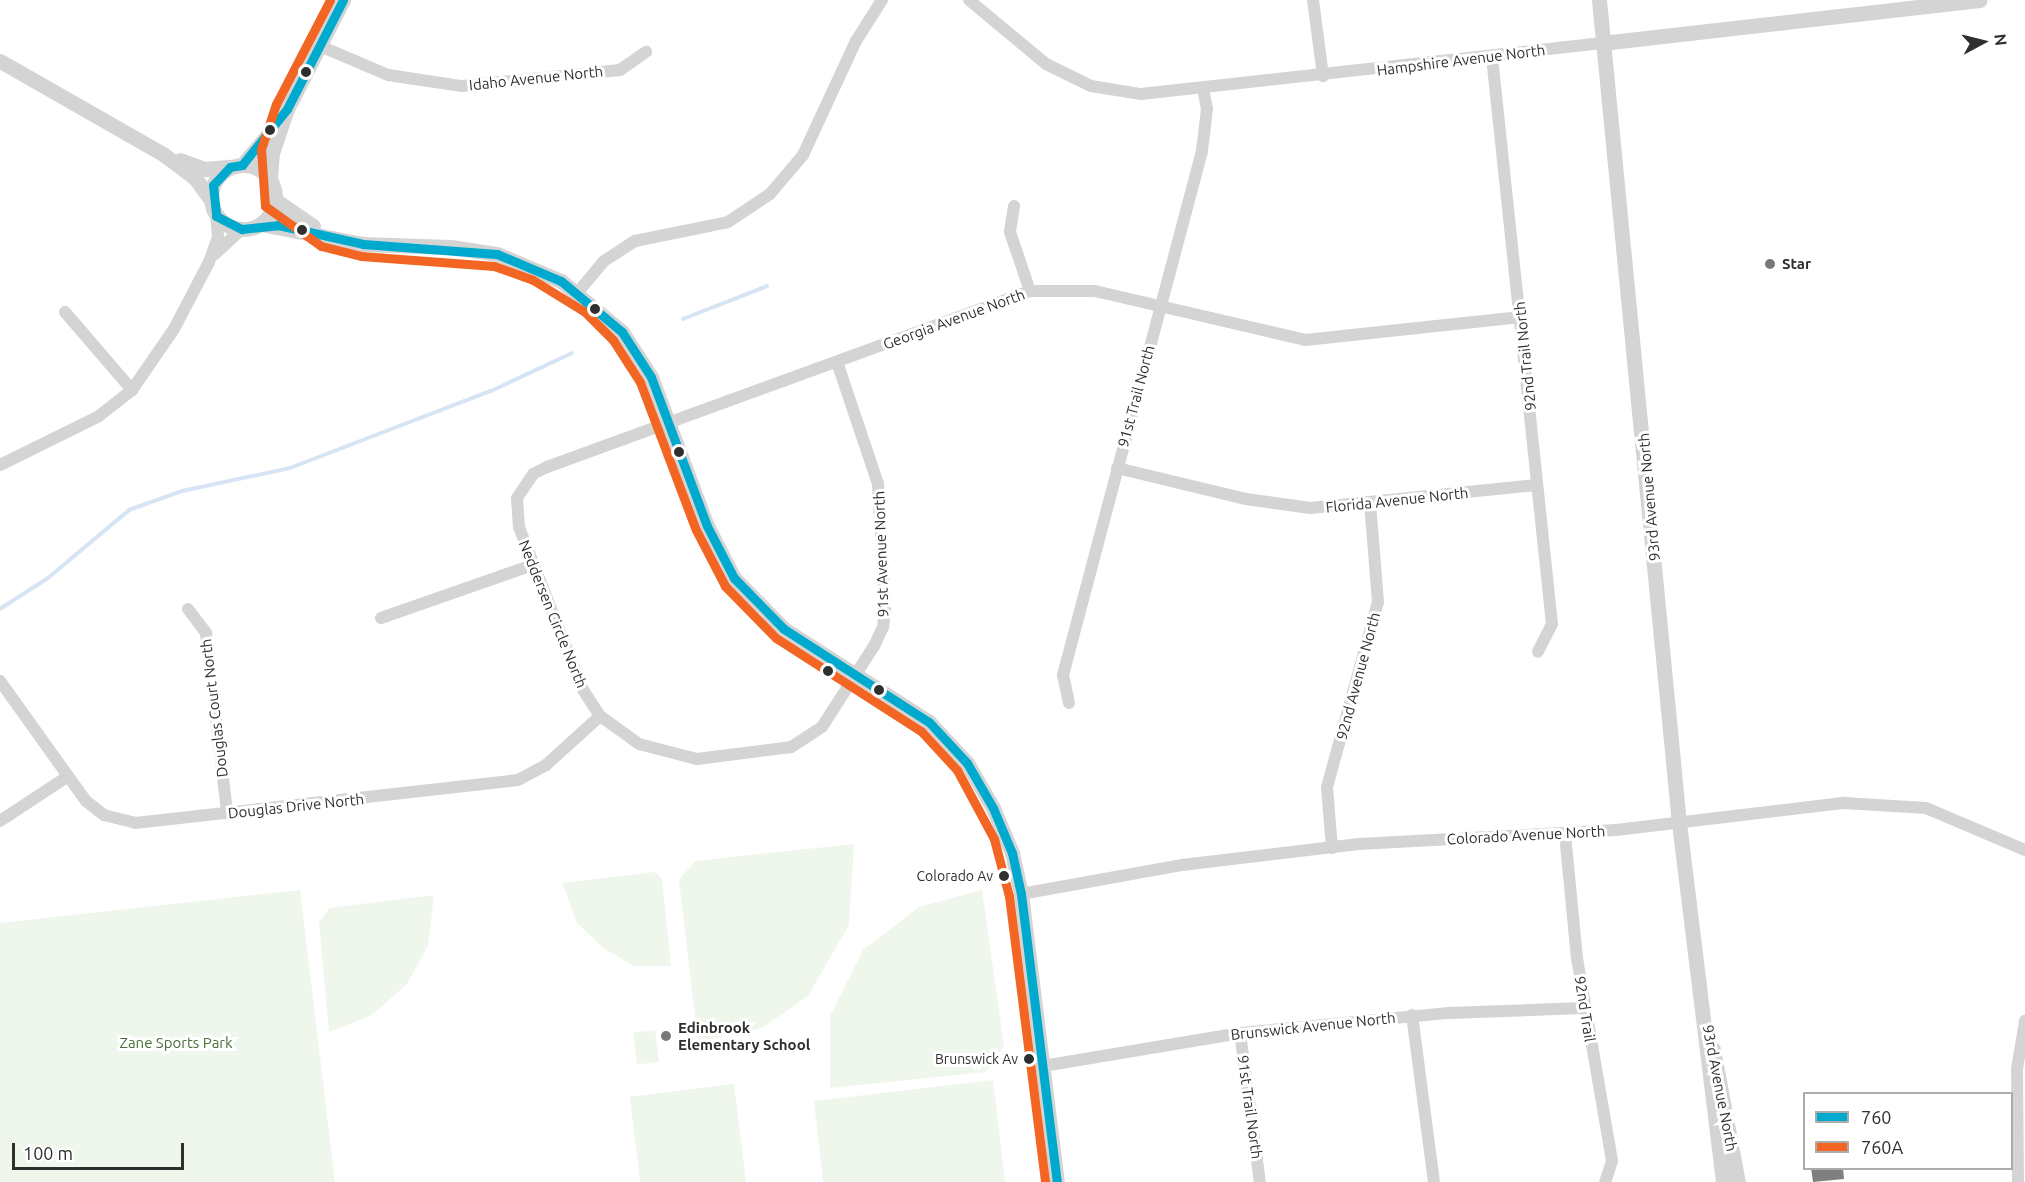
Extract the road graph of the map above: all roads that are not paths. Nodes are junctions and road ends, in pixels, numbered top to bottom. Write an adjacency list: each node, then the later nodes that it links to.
1 (343, 0): 8 (street)
2 (882, 0): 27 (street)
3 (969, 0): 13 (street, Hampshire Avenue North)
4 (1313, 0): 12 (street)
5 (1599, 0): 7 (street, 93rd Avenue North)
6 (1980, 0): 7 (street, Hampshire Avenue North)
7 (1602, 43): 10 (street, Hampshire Avenue North); 50 (street, 93rd Avenue North)
8 (320, 46): 9 (street, Idaho Avenue North); 14 (street)
9 (646, 52)
10 (1492, 57): 12 (street, Hampshire Avenue North); 30 (street, 92nd Trail North)
11 (0, 62): 15 (street)
12 (1323, 76): 13 (street, Hampshire Avenue North)
13 (1203, 88): 28 (street, 91st Trail North)
14 (287, 109): 16 (street); 17 (street)
15 (163, 154): 16 (street); 18 (street)
16 (236, 166): 17 (street); 18 (street)
17 (270, 179): 19 (street)
18 (211, 200): 21 (street)
19 (275, 200): 22 (street); 24 (street)
20 (1014, 206): 26 (street)
21 (216, 216): 23 (street); 25 (street)
22 (261, 224): 23 (street); 24 (street)
23 (242, 229): 25 (street)
24 (325, 235): 27 (street)
25 (209, 262): 32 (street)
26 (1030, 291): 28 (street, Georgia Avenue North); 31 (street, Georgia Avenue North)
27 (578, 292): 33 (street)
28 (1160, 307): 30 (street, Georgia Avenue North); 35 (street, 91st Trail North)
29 (65, 312): 32 (street)
30 (1521, 316): 36 (street, 92nd Trail North)
31 (837, 362): 33 (street, Georgia Avenue North); 43 (street, 91st Avenue North)
32 (132, 390): 34 (street)
33 (670, 422): 38 (street, Georgia Avenue North); 43 (street)
34 (0, 465)
35 (1117, 468): 37 (street, Florida Avenue North); 45 (street, 91st Trail North)
36 (1537, 485): 37 (street, Florida Avenue North); 42 (street, 92nd Trail North)
37 (1370, 503): 52 (street, 92nd Avenue North)
38 (519, 527): 39 (street, Neddersen Circle North)
39 (532, 565): 41 (street); 46 (street, Neddersen Circle North)
40 (188, 609): 48 (street, Douglas Court North)
41 (381, 618)
42 (1538, 652)
43 (857, 674): 46 (street, Neddersen Circle North); 54 (street)
44 (0, 681): 47 (street, Douglas Drive North)
45 (1069, 703)
46 (600, 716): 48 (street, Douglas Drive North)
47 (67, 777): 48 (street, Douglas Drive North); 49 (street)
48 (227, 813)
49 (0, 821)
50 (1679, 823): 51 (street, Colorado Avenue North); 53 (street, Colorado Avenue North); 55 (street, 93rd Avenue North)
51 (1565, 834): 52 (street, Colorado Avenue North); 56 (street, 92nd Trail)
52 (1332, 848): 54 (street, Colorado Avenue North)
53 (2025, 850)
54 (1021, 894): 60 (street)
55 (1699, 994): 65 (street, 93rd Avenue North); 66 (street, 93rd Avenue North)
56 (1584, 1008): 57 (street, Brunswick Avenue North); 64 (street, 92nd Trail)
57 (1412, 1015): 59 (street, Brunswick Avenue North); 63 (street)
58 (2025, 1021): 67 (street)
59 (1240, 1033): 60 (street, Brunswick Avenue North); 62 (street, 91st Trail North)
60 (1043, 1066): 61 (street)
61 (1057, 1182)
62 (1260, 1182)
63 (1434, 1182)
64 (1605, 1182)
65 (1723, 1182)
66 (1738, 1182)
67 (2018, 1182)

